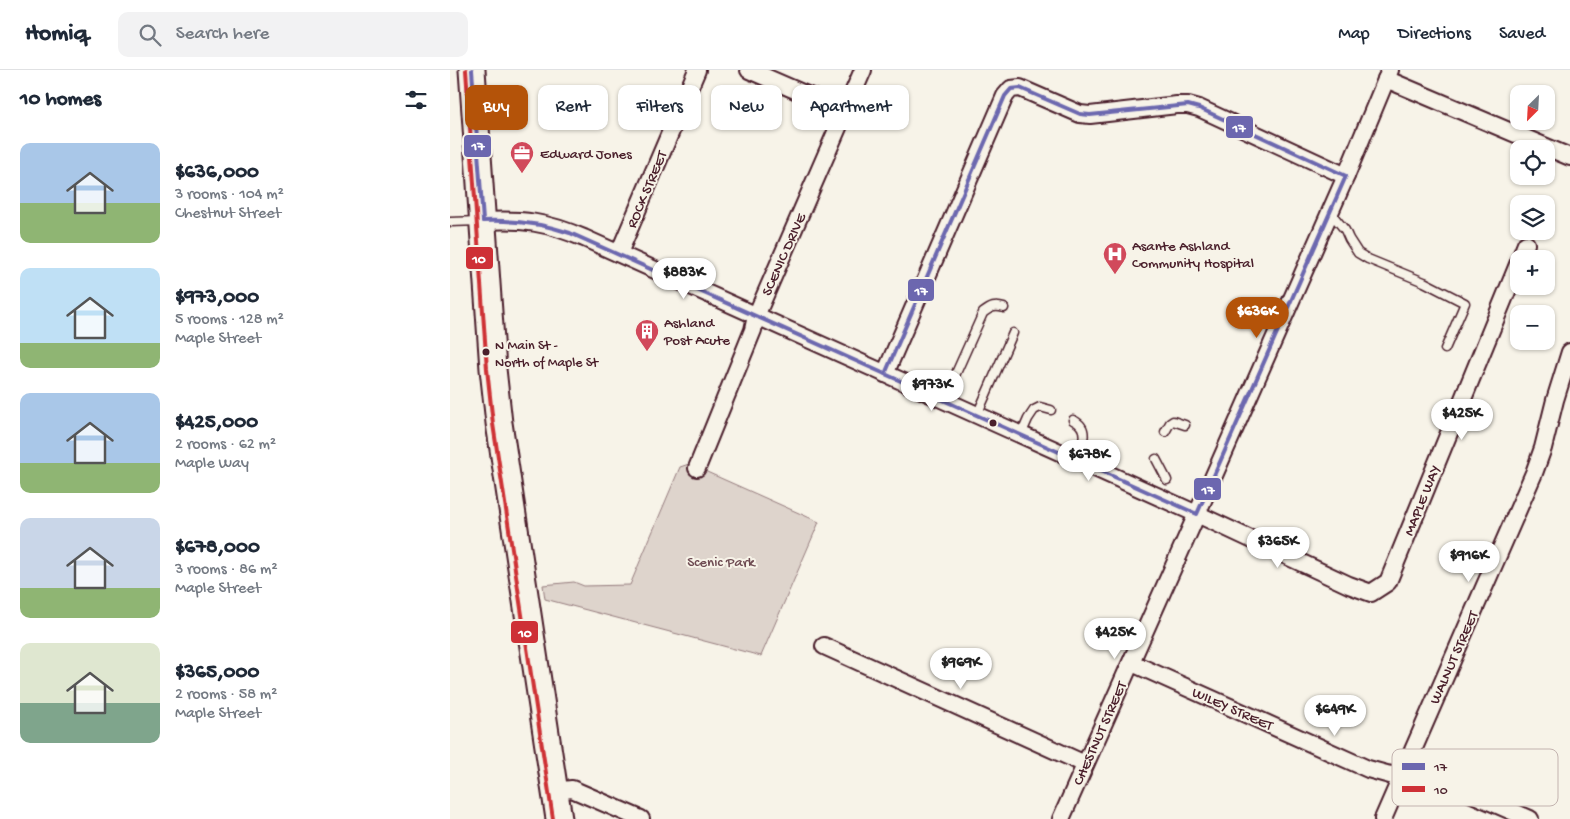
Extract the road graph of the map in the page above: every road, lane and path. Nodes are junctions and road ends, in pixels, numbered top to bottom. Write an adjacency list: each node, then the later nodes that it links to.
1 (472, 70): 12 (main road)
2 (697, 70): 14 (street, ROCK STREET)
3 (749, 70): 7 (street)
4 (863, 70): 6 (street, SCENIC DRIVE)
5 (1388, 74): 9 (street); 10 (street, CHESTNUT STREET)
6 (857, 85)
7 (792, 89)
8 (838, 130): 17 (street, SCENIC DRIVE)
9 (1570, 157)
10 (1346, 176): 11 (street, CHESTNUT STREET); 21 (street)
11 (1330, 212): 19 (lane); 33 (street, CHESTNUT STREET)
12 (483, 221): 13 (lane); 14 (street); 39 (main road)
13 (450, 222)
14 (619, 253): 17 (street)
15 (1510, 284): 33 (street, MAPLE WAY)
16 (1004, 308): 22 (lane)
17 (756, 316): 21 (street); 31 (street, SCENIC DRIVE)
18 (1014, 333): 24 (lane)
19 (1445, 349)
20 (1570, 352): 36 (street, WALNUT STREET)
21 (885, 374): 22 (street)
22 (944, 400): 24 (street)
23 (1051, 410): 28 (lane)
24 (977, 415): 28 (street)
25 (1073, 420): 30 (lane)
26 (1185, 424): 27 (lane)
27 (1165, 432)
28 (1021, 435): 30 (street)
29 (1156, 459): 32 (lane)
30 (1076, 460): 33 (street)
31 (697, 468)
32 (1167, 480)
33 (1198, 514): 35 (street, CHESTNUT STREET)
34 (824, 646): 37 (street)
35 (1132, 663): 37 (street, CHESTNUT STREET); 38 (street, WILEY STREET)
36 (1413, 749)
37 (1086, 764): 44 (street, CHESTNUT STREET)
38 (1392, 775)
39 (554, 791): 42 (main road); 43 (street)
40 (1392, 798): 45 (street, WALNUT STREET)
41 (1500, 806): 46 (street, WILEY STREET)
42 (559, 819)
43 (641, 819)
44 (1061, 819)
45 (1383, 819)
46 (1530, 819)

